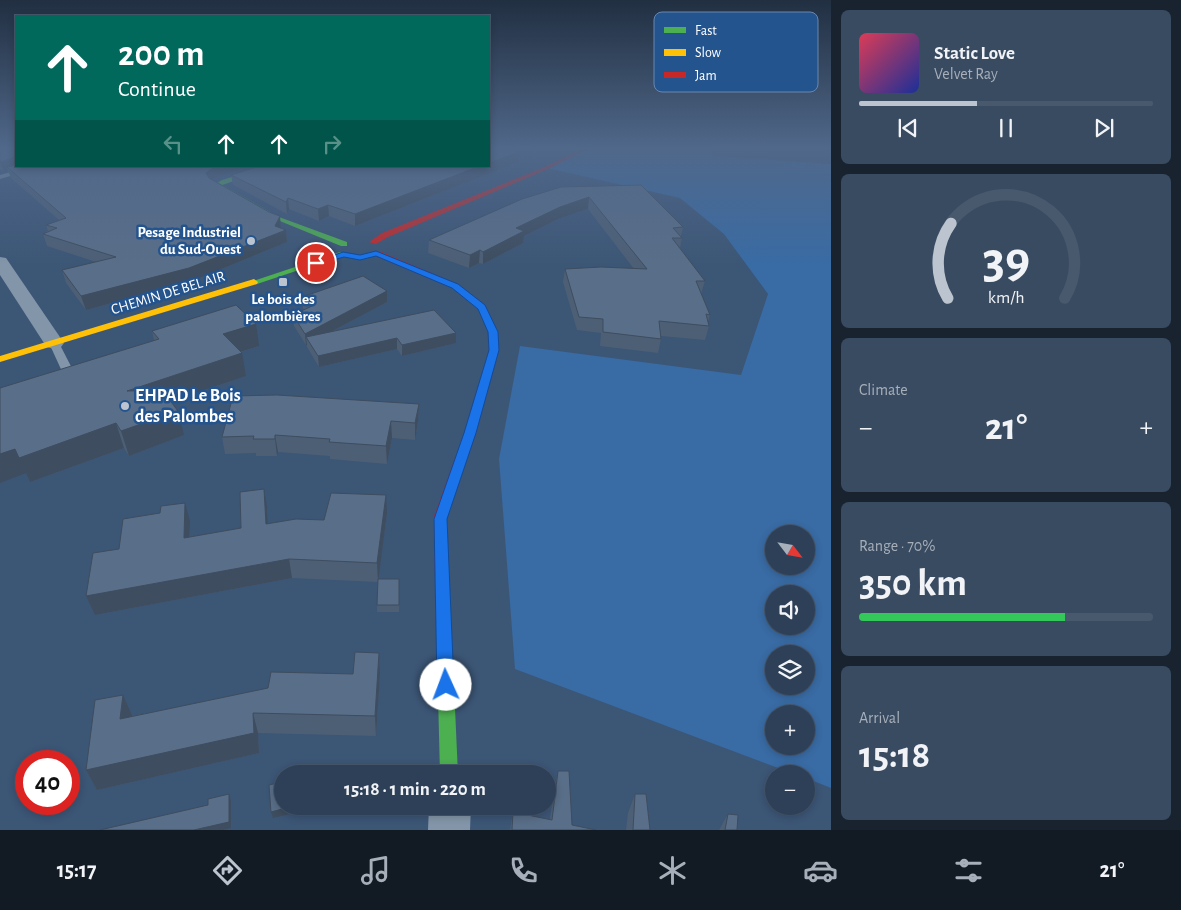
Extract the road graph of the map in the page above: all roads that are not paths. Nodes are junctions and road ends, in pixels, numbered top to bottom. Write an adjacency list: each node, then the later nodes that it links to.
1 (222, 188): 3 (street)
2 (499, 188): 3 (street, CHEMIN DE BEL AIR)
3 (359, 249): 5 (street, CHEMIN DE BEL AIR); 8 (street)
4 (0, 262): 5 (street)
5 (54, 343): 6 (street, CHEMIN DE BEL AIR); 7 (lane)
6 (0, 359)
7 (71, 378)
8 (449, 765)
9 (450, 815): 10 (street)
10 (449, 830)

